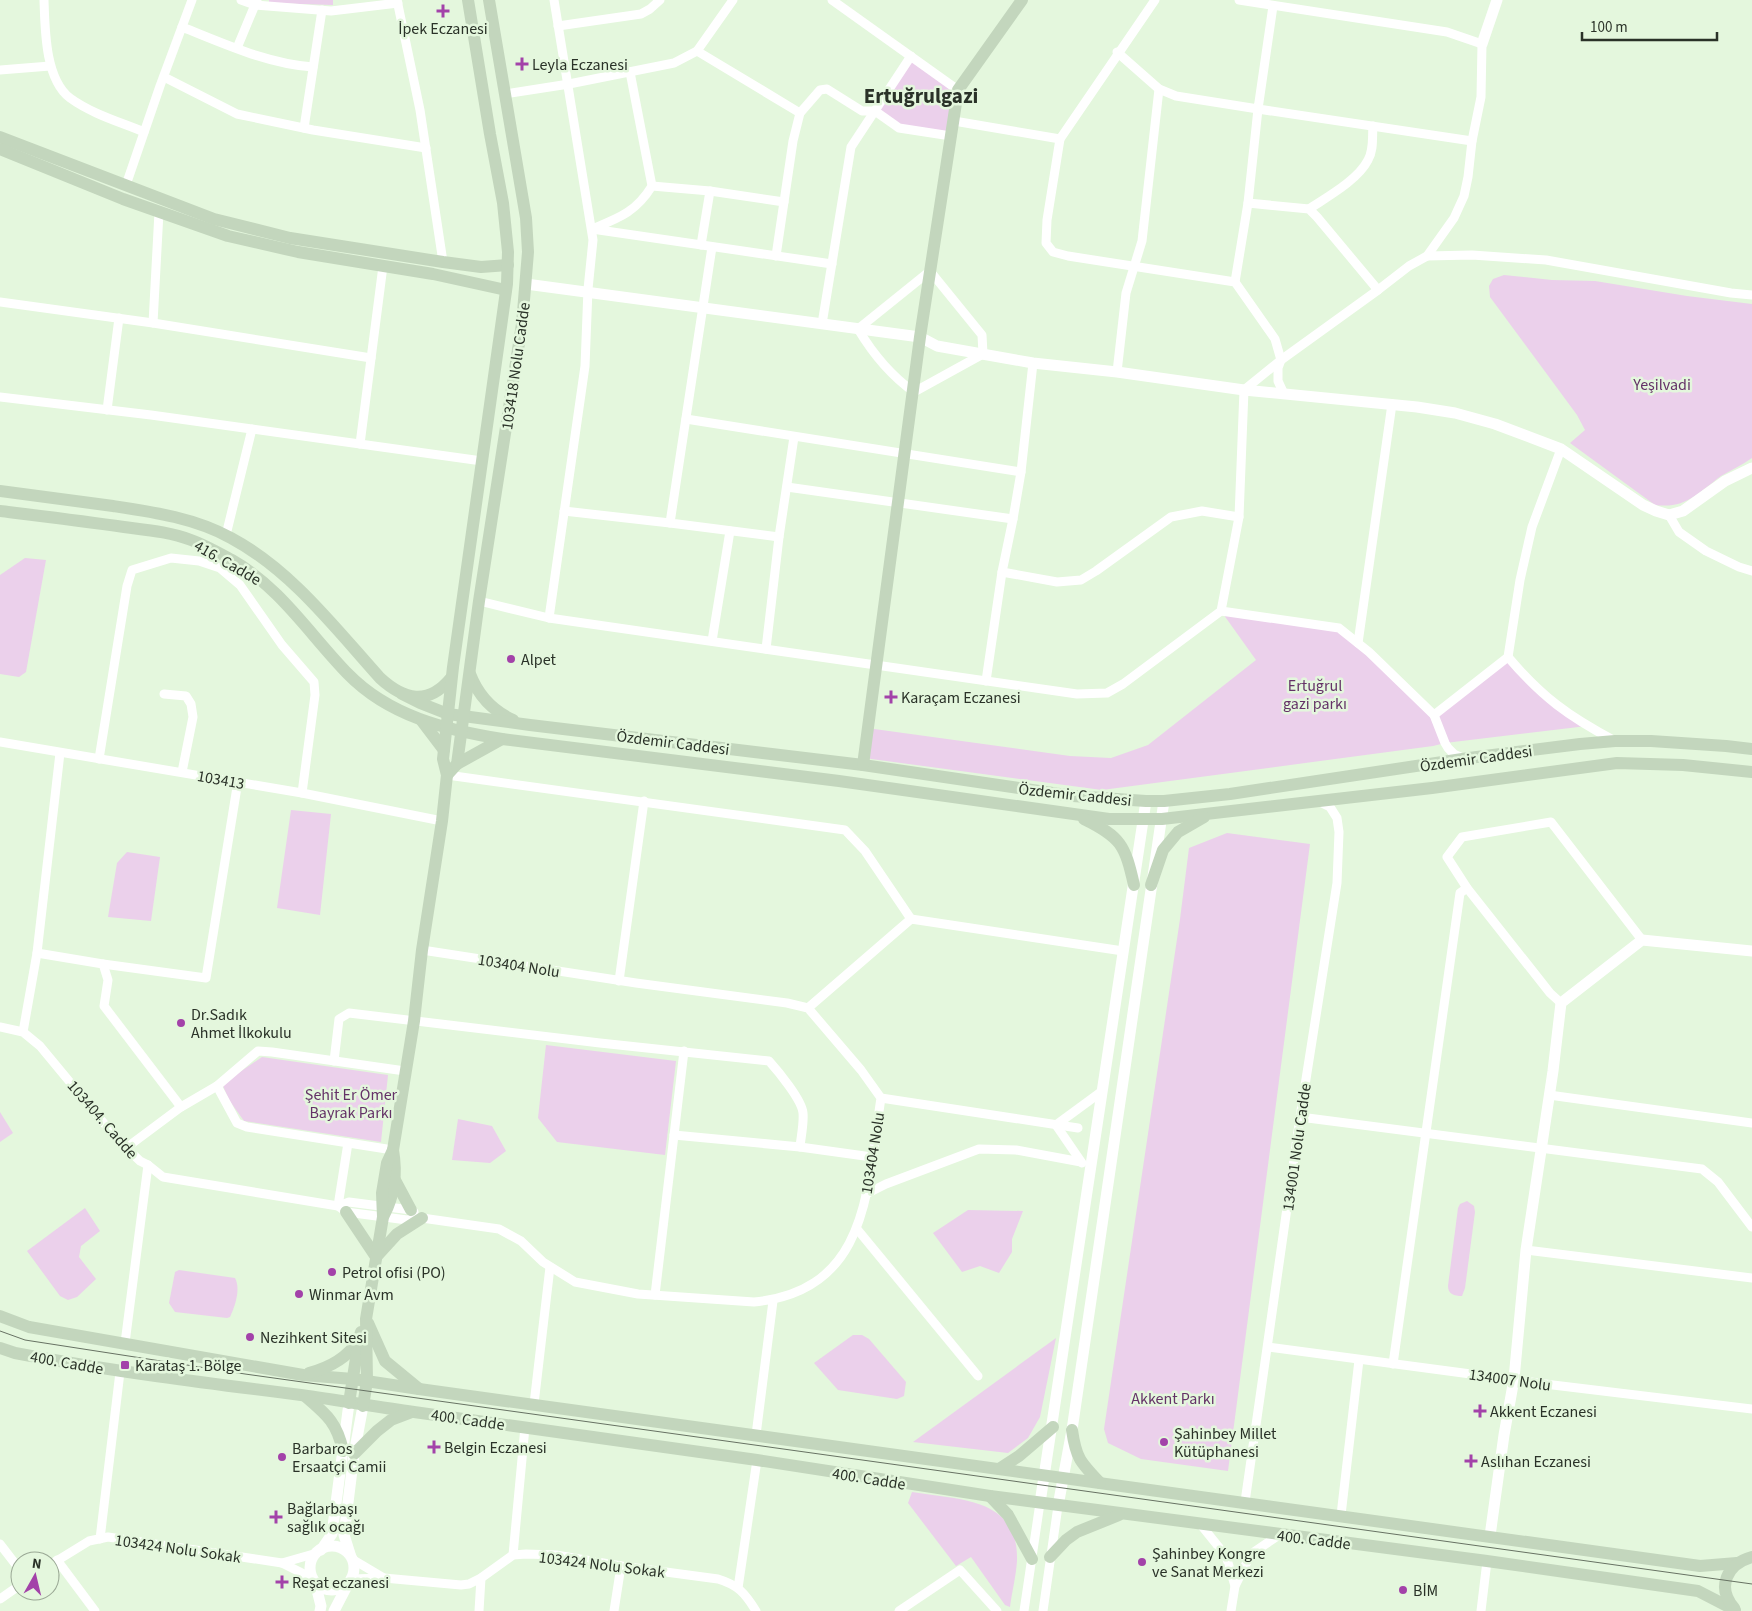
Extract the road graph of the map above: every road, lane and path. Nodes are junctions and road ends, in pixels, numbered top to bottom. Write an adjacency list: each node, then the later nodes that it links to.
1 (44, 0): 26 (street)
2 (192, 0): 20 (street)
3 (242, 0): 15 (street)
4 (468, 0): 61 (main road)
5 (489, 0): 34 (main road, 103418 Nolu Cadde)
6 (554, 0): 19 (street)
7 (660, 0): 19 (street)
8 (733, 0): 23 (street)
9 (832, 0): 25 (street)
10 (1022, 0): 33 (main road)
11 (1154, 0): 24 (street)
12 (1239, 0): 17 (street)
13 (1498, 0): 21 (street)
14 (398, 1): 16 (street); 46 (street)
15 (256, 2): 18 (street); 22 (street)
16 (340, 5): 18 (street)
17 (1273, 6): 21 (street); 35 (street)
18 (322, 10): 27 (street)
19 (558, 26): 31 (street)
20 (182, 27): 22 (street); 30 (street)
21 (1482, 44): 45 (street)
22 (236, 48): 27 (street)
23 (697, 51): 29 (street); 37 (street)
24 (1117, 52): 32 (street); 44 (street)
25 (911, 56): 33 (street); 36 (street)
26 (50, 66): 28 (street); 41 (street)
27 (313, 66): 40 (street)
28 (0, 70)
29 (630, 72): 31 (street); 49 (street)
30 (164, 77): 40 (street); 41 (street)
31 (569, 84): 34 (street); 55 (street)
32 (1159, 89): 35 (street); 64 (street)
33 (958, 90): 38 (main road)
34 (505, 94): 67 (main road, 103418 Nolu Cadde)
35 (1258, 109): 39 (street); 52 (street)
36 (875, 111): 37 (street); 42 (street); 62 (street)
37 (800, 113): 51 (street)
38 (954, 121): 42 (main road); 44 (street)
39 (1372, 126): 45 (street); 53 (street)
40 (304, 128): 46 (street)
41 (144, 132): 48 (street)
42 (951, 136): 65 (main road)
43 (0, 137): 48 (main road)
44 (1060, 139): 64 (street)
45 (1472, 141): 59 (street)
46 (426, 148): 60 (street)
47 (0, 150): 54 (main road)
48 (126, 186): 60 (main road)
49 (652, 186): 50 (street); 55 (street)
50 (710, 191): 51 (street); 56 (street)
51 (784, 202): 58 (street)
52 (1248, 203): 53 (street); 66 (street)
53 (1308, 209): 69 (street)
54 (159, 212): 63 (main road); 75 (street)
55 (592, 229): 56 (street); 70 (street)
56 (701, 245): 57 (street)
57 (712, 247): 58 (street); 73 (street)
58 (776, 256): 62 (street)
59 (1427, 256): 69 (street); 71 (street)
60 (443, 262): 61 (main road)
61 (508, 264): 68 (main road)
62 (832, 264): 76 (street)
63 (383, 266): 68 (main road); 80 (street)
64 (1136, 266): 66 (street); 83 (street)
65 (930, 270): 77 (street); 78 (main road); 79 (street)
66 (1235, 282): 81 (street)
67 (526, 284): 70 (street); 113 (main road, 103418 Nolu Cadde)
68 (506, 290): 96 (main road)
69 (1378, 290): 81 (street)
70 (588, 293): 73 (street); 102 (street)
71 (1752, 294)
72 (0, 302): 74 (street)
73 (703, 308): 76 (street); 90 (street)
74 (119, 318): 75 (street); 89 (street)
75 (153, 323): 80 (street)
76 (822, 324): 77 (street)
77 (858, 329): 78 (street); 85 (street)
78 (920, 337): 79 (street); 85 (main road)
79 (983, 354): 82 (street); 85 (street)
80 (371, 358): 93 (street)
81 (1281, 360): 84 (street); 86 (street)
82 (1033, 363): 83 (street); 98 (street)
83 (1117, 372): 84 (street)
84 (1244, 390): 86 (street); 105 (street)
85 (914, 392): 95 (main road)
86 (1284, 394): 88 (street)
87 (0, 397): 89 (street)
88 (1392, 404): 94 (street); 117 (street)
89 (106, 410): 91 (street)
90 (686, 419): 92 (street); 107 (street)
91 (252, 429): 93 (street); 109 (street)
92 (794, 437): 95 (street); 99 (street)
93 (360, 444): 96 (street)
94 (1561, 449): 104 (street); 119 (street)
95 (905, 453): 98 (street); 101 (main road)
96 (482, 461): 122 (main road)
97 (1752, 468): 104 (street)
98 (1021, 472): 106 (street)
99 (787, 487): 101 (street); 110 (street)
100 (0, 491): 109 (main road, Özdemir Caddesi)
101 (898, 502): 106 (street); 120 (main road)
102 (564, 510): 107 (street); 115 (street)
103 (0, 511): 129 (main road, 416. Cadde)
104 (1669, 515): 111 (street)
105 (1239, 517): 112 (street); 114 (street)
106 (1013, 519): 112 (street)
107 (670, 523): 108 (street)
108 (730, 531): 110 (street); 116 (street)
109 (226, 535): 125 (main road, Özdemir Caddesi)
110 (779, 537): 118 (street)
111 (1752, 571)
112 (1002, 572): 123 (street)
113 (479, 601): 115 (street); 121 (main road, 103418 Nolu Cadde)
114 (1222, 611): 117 (street); 123 (street)
115 (549, 618): 116 (street)
116 (712, 641): 118 (street)
117 (1358, 643): 127 (street)
118 (766, 649): 120 (street)
119 (1508, 656): 127 (street); 134 (street)
120 (876, 665): 123 (street); 144 (main road)
121 (469, 672): 128 (main road, 103418 Nolu Cadde); 130 (main road)
122 (452, 678): 125 (main road); 126 (main road)
123 (986, 682)
124 (164, 694): 145 (street)
125 (402, 694): 126 (main road, Özdemir Caddesi)
126 (448, 714): 128 (main road, Özdemir Caddesi); 131 (main road)
127 (1434, 715): 136 (street)
128 (464, 716): 130 (main road, Özdemir Caddesi); 132 (main road, 103418 Nolu Cadde)
129 (422, 721): 131 (main road, 416. Cadde); 138 (main road)
130 (530, 725): 144 (main road, Özdemir Caddesi)
131 (445, 728): 132 (main road, 416. Cadde); 138 (main road)
132 (462, 733): 133 (main road, Özdemir Caddesi); 142 (main road, 103418 Nolu Cadde)
133 (502, 739): 142 (main road); 155 (main road, Özdemir Caddesi)
134 (1615, 741): 137 (main road, Özdemir Caddesi); 140 (main road, Özdemir Caddesi)
135 (0, 742): 139 (street, 103413)
136 (1445, 743): 140 (street); 143 (street)
137 (1752, 749)
138 (444, 750): 147 (main road)
139 (60, 753): 141 (street, 103413); 167 (street)
140 (1469, 758): 143 (main road, Özdemir Caddesi)
141 (99, 759): 145 (street, 103413); 149 (street)
142 (457, 764): 147 (main road)
143 (1430, 764): 152 (main road, Özdemir Caddesi)
144 (863, 765): 151 (main road, Özdemir Caddesi)
145 (182, 772): 148 (street, 103413)
146 (1752, 772): 153 (main road, Özdemir Caddesi)
147 (447, 775): 150 (street); 158 (main road)
148 (238, 781): 149 (street, 103413); 168 (street)
149 (302, 793): 158 (street, 103413)
150 (644, 801): 162 (street); 169 (street)
151 (1146, 801): 152 (main road, Özdemir Caddesi); 156 (street)
152 (1164, 801): 157 (street)
153 (1318, 801): 154 (main road, Özdemir Caddesi); 183 (street, 134001 Nolu Cadde)
154 (1210, 813): 157 (main road, Özdemir Caddesi); 159 (main road)
155 (1075, 815): 156 (main road, Özdemir Caddesi); 160 (main road)
156 (1144, 819): 157 (main road, Özdemir Caddesi); 160 (street)
157 (1162, 819): 159 (street)
158 (442, 821): 164 (main road)
159 (1151, 884): 235 (street)
160 (1134, 885): 165 (street)
161 (1467, 888): 163 (street); 170 (street); 187 (street)
162 (911, 919): 165 (street); 171 (street)
163 (1642, 940): 166 (street); 170 (street)
164 (422, 950): 169 (street, 103404 Nolu); 172 (main road)
165 (1123, 951): 179 (street)
166 (1752, 951)
167 (37, 954): 168 (street); 174 (street)
168 (103, 964): 182 (street)
169 (619, 981): 171 (street, 103404 Nolu)
170 (1561, 1002): 180 (street)
171 (808, 1008): 181 (street, 103404 Nolu)
172 (414, 1021): 175 (street); 176 (street); 177 (main road)
173 (0, 1027): 174 (street, 103404. Cadde)
174 (23, 1032): 190 (street, 103404. Cadde)
175 (684, 1051): 188 (street); 191 (street)
176 (334, 1061): 177 (street); 178 (street)
177 (406, 1071): 193 (main road)
178 (216, 1086): 182 (street); 189 (street)
179 (1102, 1092): 185 (street); 197 (street)
180 (1549, 1095): 184 (street); 192 (street)
181 (881, 1098): 185 (street); 194 (street, 103404 Nolu)
182 (181, 1107): 190 (street)
183 (1300, 1117): 187 (street); 216 (street, 134001 Nolu Cadde)
184 (1752, 1123)
185 (1056, 1125): 186 (street); 195 (street)
186 (1078, 1128)
187 (1426, 1134): 192 (street); 219 (street)
188 (674, 1135): 191 (street); 210 (street)
189 (348, 1143): 193 (street); 200 (street)
190 (126, 1148): 196 (street, 103404. Cadde)
191 (800, 1148): 194 (street)
192 (1540, 1149): 204 (street); 206 (street)
193 (393, 1150): 198 (main road); 202 (main road)
194 (872, 1157): 199 (street, 103404 Nolu)
195 (1081, 1162): 197 (street); 199 (street)
196 (148, 1165): 200 (street, 103404. Cadde); 215 (street)
197 (1090, 1175): 233 (street)
198 (395, 1180): 201 (main road); 202 (main road)
199 (866, 1194): 205 (street, 103404 Nolu)
200 (342, 1209): 202 (street, 103404. Cadde); 207 (main road)
201 (410, 1210): 202 (street, 103404. Cadde); 203 (street, 103404. Cadde)
202 (384, 1211): 203 (street, 103404. Cadde); 207 (main road)
203 (422, 1218): 207 (main road); 208 (street, 103404 Nolu)
204 (1752, 1227)
205 (857, 1229): 211 (street, 103404 Nolu); 222 (street)
206 (1526, 1250): 209 (street); 224 (street)
207 (376, 1257): 213 (main road)
208 (550, 1266): 210 (street, 103404 Nolu); 229 (street)
209 (1752, 1278)
210 (655, 1295): 211 (street, 103404 Nolu)
211 (773, 1301): 236 (street)
212 (0, 1316): 215 (main road, 400. Cadde)
213 (366, 1319): 214 (main road); 225 (main road); 226 (main road)
214 (359, 1339): 221 (main road); 223 (main road)
215 (125, 1343): 221 (main road, 400. Cadde)
216 (1268, 1347): 218 (street, 134007 Nolu); 244 (street, 134001 Nolu Cadde)
217 (3, 1351): 220 (main road, 400. Cadde)
218 (1359, 1360): 219 (street, 134007 Nolu); 248 (street)
219 (1393, 1364): 224 (street, 134007 Nolu)
220 (120, 1372): 227 (main road, 400. Cadde); 252 (street)
221 (302, 1375): 223 (main road, 400. Cadde)
222 (978, 1376)
223 (353, 1379): 225 (main road, 400. Cadde); 228 (main road)
224 (1514, 1379): 231 (street, 134007 Nolu); 251 (street)
225 (367, 1381): 226 (main road, 400. Cadde); 230 (main road)
226 (419, 1389): 229 (main road, 400. Cadde)
227 (305, 1396): 228 (main road, 400. Cadde); 237 (main road)
228 (349, 1403): 230 (main road, 400. Cadde); 237 (street)
229 (534, 1404): 236 (main road, 400. Cadde)
230 (363, 1406): 232 (main road, 400. Cadde); 237 (street)
231 (1752, 1409)
232 (414, 1412): 234 (main road, 400. Cadde); 237 (main road)
233 (1053, 1427): 239 (main road); 240 (street)
234 (525, 1428): 238 (main road, 400. Cadde); 255 (street)
235 (1072, 1430): 241 (street); 242 (main road)
236 (756, 1435): 239 (main road, 400. Cadde)
237 (349, 1452): 254 (street); 257 (street)
238 (757, 1460): 243 (main road, 400. Cadde); 272 (street)
239 (999, 1469): 240 (main road, 400. Cadde)
240 (1045, 1475): 241 (main road, 400. Cadde); 245 (street)
241 (1064, 1478): 242 (main road, 400. Cadde); 246 (street)
242 (1100, 1482): 244 (main road, 400. Cadde)
243 (990, 1496): 245 (main road, 400. Cadde); 261 (main road)
244 (1246, 1502): 248 (main road, 400. Cadde)
245 (1040, 1503): 246 (main road, 400. Cadde); 261 (street)
246 (1058, 1506): 247 (main road, 400. Cadde); 258 (street)
247 (1121, 1514): 249 (main road, 400. Cadde); 258 (main road)
248 (1341, 1515): 251 (main road, 400. Cadde)
249 (1201, 1525): 250 (main road, 400. Cadde); 271 (street)
250 (1279, 1535): 262 (main road, 400. Cadde); 271 (street)
251 (1490, 1536): 264 (main road, 400. Cadde)
252 (100, 1539): 260 (street, 103424 Nolu Sokak); 263 (street, 103424 Nolu Sokak)
253 (0, 1544): 256 (street)
254 (319, 1551): 257 (street); 263 (street, 103424 Nolu Sokak); 269 (street)
255 (513, 1556): 265 (street, 103424 Nolu Sokak); 268 (street)
256 (10, 1557)
257 (351, 1557): 267 (street); 270 (street)
258 (1050, 1557): 283 (street)
259 (1752, 1557): 264 (main road, 400. Cadde)
260 (60, 1558)
261 (1032, 1559): 282 (street)
262 (1487, 1561): 273 (main road, 400. Cadde); 285 (street)
263 (282, 1563): 269 (street, 103424 Nolu Sokak)
264 (1738, 1563): 273 (main road)
265 (621, 1566): 272 (street, 103424 Nolu Sokak); 278 (street)
266 (60, 1569): 274 (street)
267 (384, 1578): 268 (street); 270 (street)
268 (482, 1578): 277 (street)
269 (314, 1580): 270 (street); 275 (street)
270 (350, 1582): 276 (street)
271 (1235, 1586): 284 (street)
272 (738, 1588): 279 (street, 103424 Nolu Sokak)
273 (1736, 1610)
274 (95, 1611)
275 (320, 1611)
276 (334, 1611)
277 (479, 1611)
278 (614, 1611)
279 (756, 1611)
280 (900, 1611): 281 (street)
281 (997, 1611)
282 (1024, 1611)
283 (1043, 1611)
284 (1231, 1611)
285 (1481, 1611)

